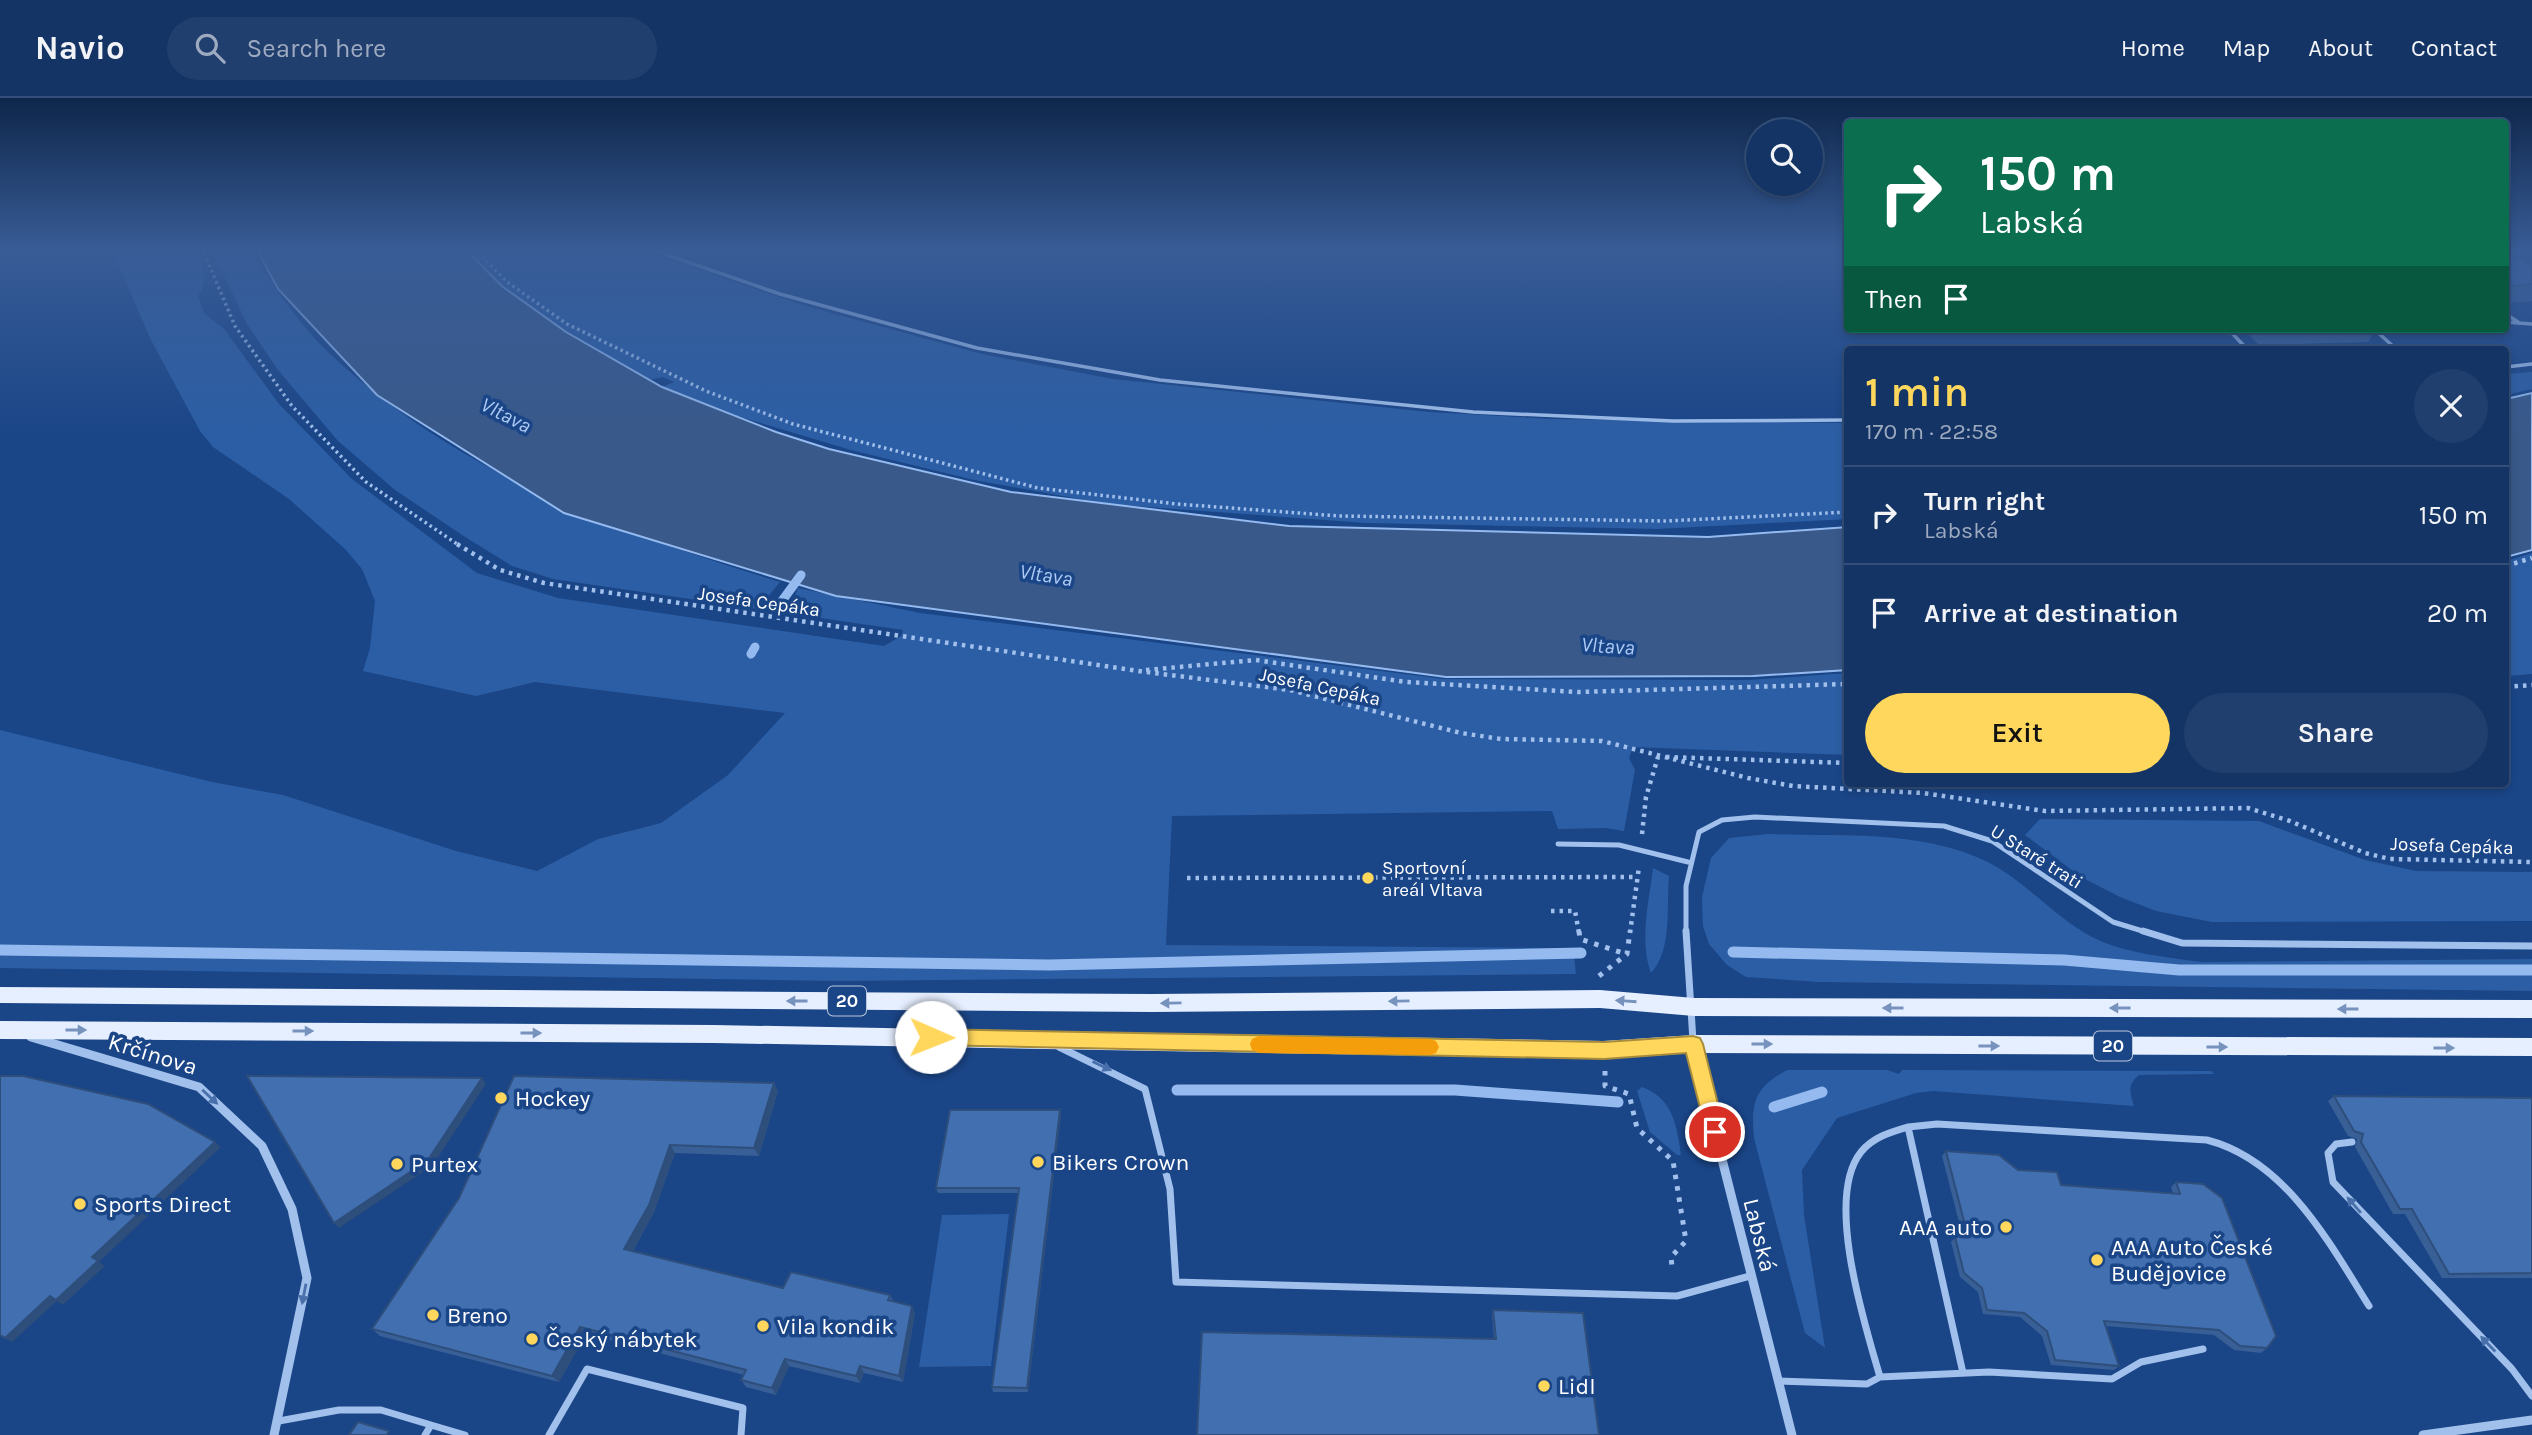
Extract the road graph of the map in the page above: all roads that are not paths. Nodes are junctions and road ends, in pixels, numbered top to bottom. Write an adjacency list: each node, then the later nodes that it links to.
1 (840, 310): 12 (lane)
2 (2509, 316): 4 (lane)
3 (2509, 322): 4 (lane)
4 (2521, 324): 5 (lane)
5 (2532, 324)
6 (2232, 333): 8 (lane)
7 (2378, 333): 9 (lane)
8 (2244, 346)
9 (2393, 346)
10 (2532, 364): 11 (lane)
11 (2509, 367)
12 (1844, 420)
13 (1558, 844): 14 (lane)
14 (1688, 862): 15 (lane, U Staré trati); 17 (lane, U Staré trati)
15 (2532, 946)
16 (0, 995): 17 (main road, 20, one-way to 16)
17 (1694, 1007): 18 (main road, 20, one-way to 17); 21 (lane, U Staré trati)
18 (2532, 1009)
19 (4, 1030): 20 (main road, 20, one-way to 20); 33 (street, Krčínova, one-way to 33)
20 (1040, 1038): 21 (main road, 20); 25 (lane, one-way to 25)
21 (1693, 1044): 22 (main road, 20, one-way to 22); 25 (street, Labská)
22 (2532, 1047)
23 (1908, 1127): 26 (lane); 28 (lane); 29 (lane)
24 (2352, 1142): 31 (lane, one-way to 24)
25 (1750, 1276): 30 (street, Labská)
26 (2370, 1306)
27 (2203, 1349): 28 (lane)
28 (1963, 1373): 29 (lane)
29 (1880, 1377): 30 (lane)
30 (1778, 1381): 40 (street, Labská)
31 (2532, 1396)
32 (2532, 1420): 41 (street)
33 (279, 1421): 34 (lane); 35 (street, Krčínova)
34 (431, 1425): 36 (lane); 37 (lane)
35 (274, 1435)
36 (425, 1435)
37 (464, 1435)
38 (549, 1435): 39 (lane)
39 (741, 1435)
40 (1792, 1435)
41 (2423, 1435)

